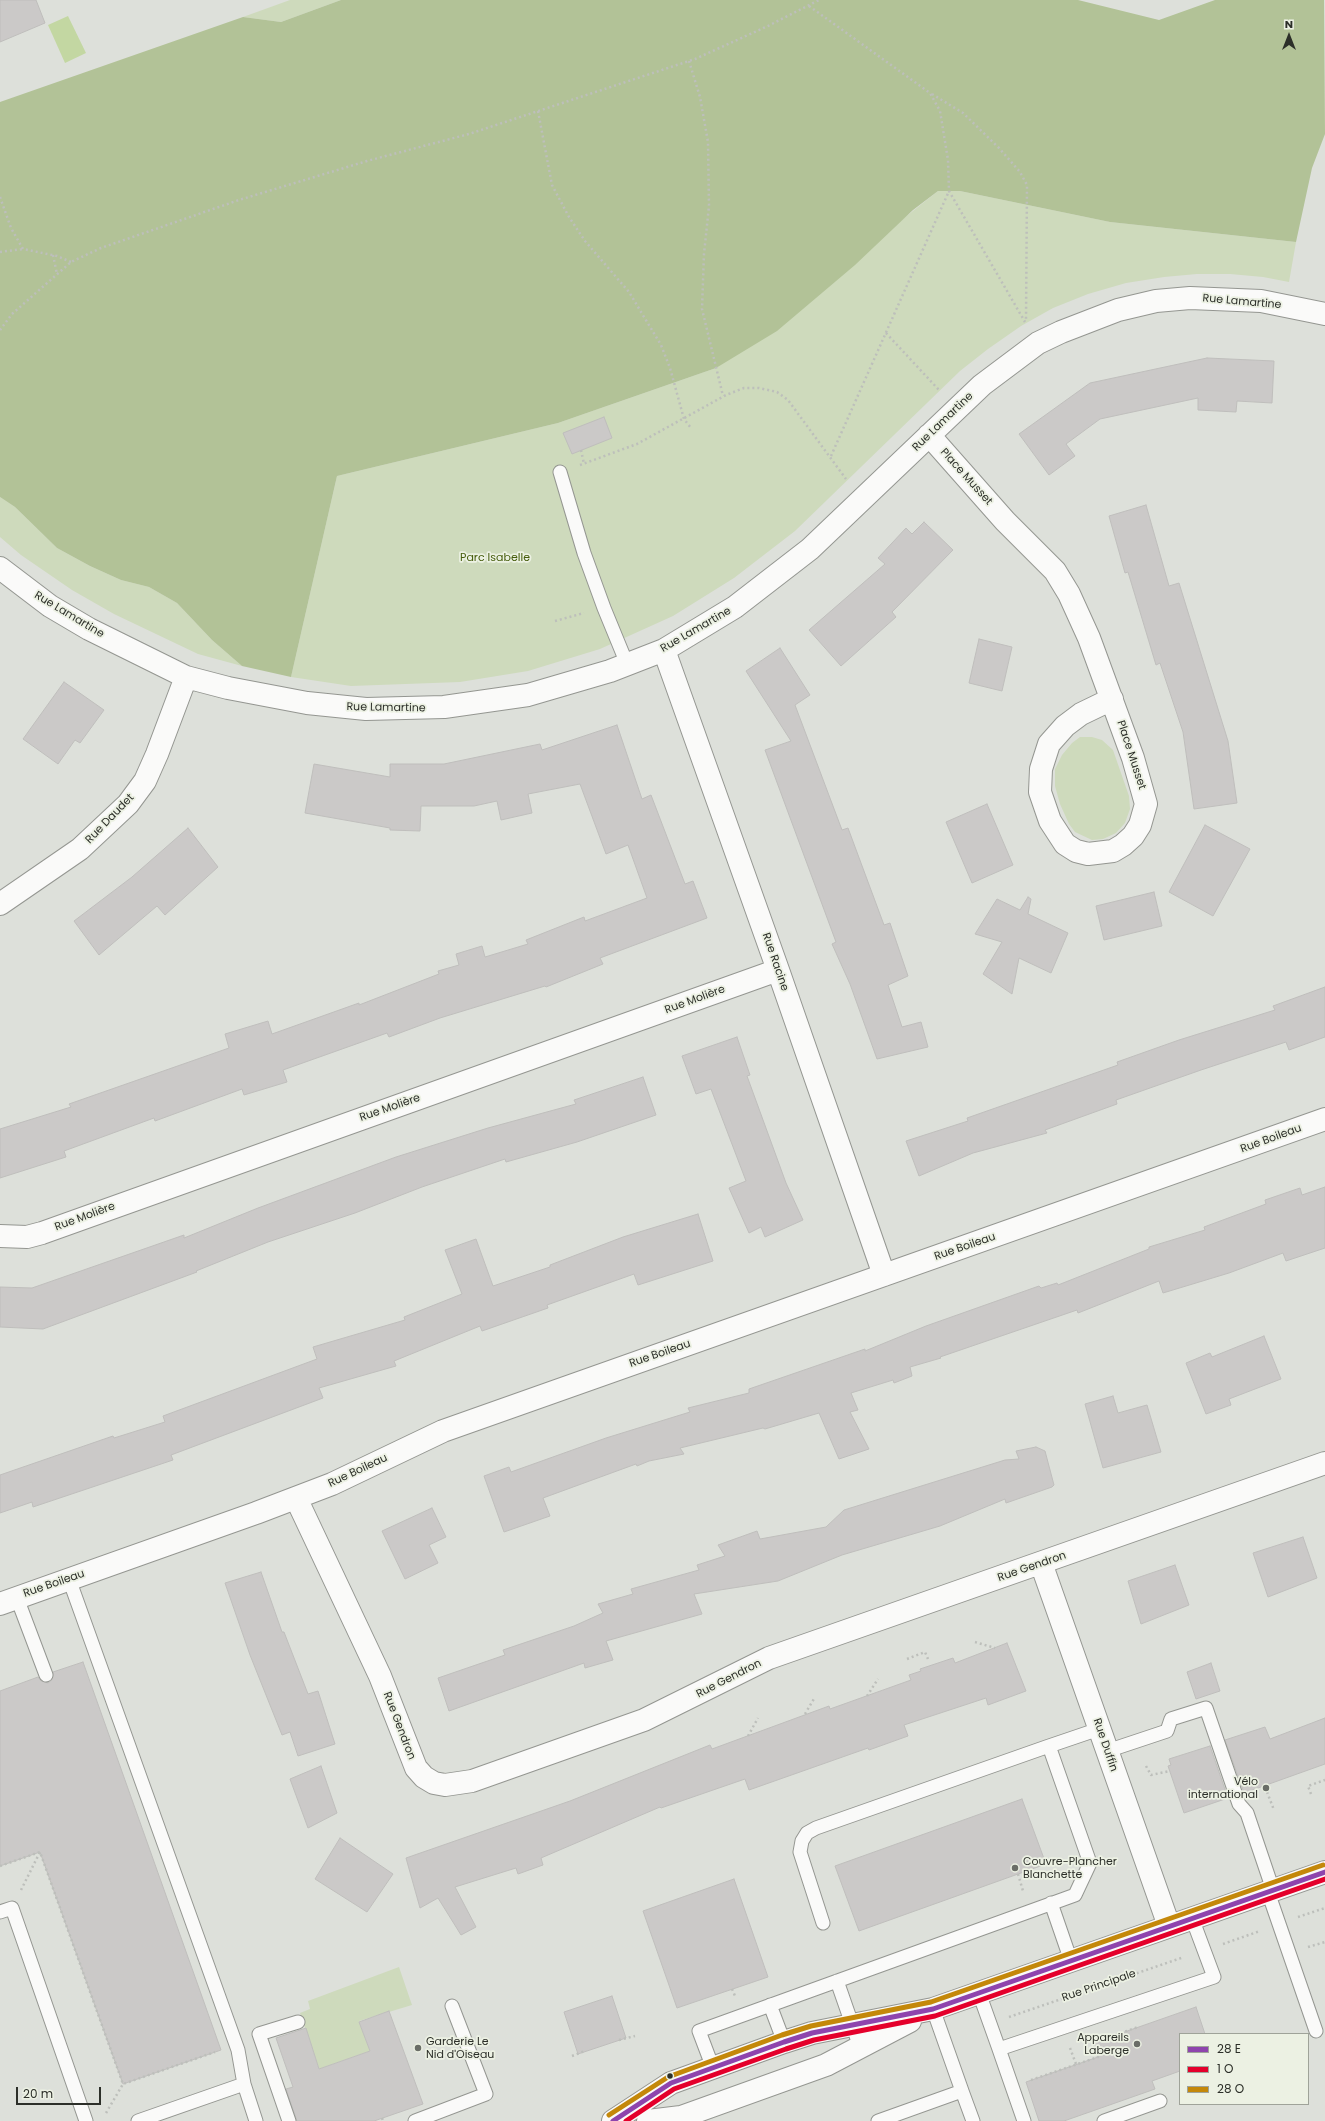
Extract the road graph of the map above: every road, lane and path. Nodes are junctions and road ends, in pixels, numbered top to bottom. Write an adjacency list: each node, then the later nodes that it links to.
1 (819, 0): 2 (path)
2 (809, 6): 3 (path); 4 (path)
3 (690, 61): 5 (path); 16 (path)
4 (930, 93): 6 (path); 6 (path)
5 (538, 111): 11 (path); 18 (path)
6 (949, 191): 15 (path)
7 (0, 197): 8 (path)
8 (23, 249): 9 (path); 10 (path)
9 (0, 252)
10 (53, 255): 11 (path); 12 (path)
11 (71, 262): 12 (path)
12 (57, 274): 14 (path)
13 (1325, 314): 17 (street, Rue Lamartine)
14 (0, 330)
15 (886, 333): 17 (path); 22 (path)
16 (724, 396): 18 (path); 22 (path)
17 (956, 408): 20 (street, Rue Lamartine)
18 (684, 419): 19 (path); 23 (path)
19 (691, 428)
20 (929, 435): 29 (street, Rue Lamartine); 32 (street, Place Musset)
21 (581, 450): 23 (path)
22 (831, 456): 25 (path)
23 (584, 464): 24 (path)
24 (560, 472): 27 (lane)
25 (848, 482)
26 (0, 568): 31 (street, Rue Lamartine)
27 (604, 608): 28 (path); 30 (lane)
28 (555, 621)
29 (664, 650): 30 (street, Rue Lamartine); 34 (street, Rue Racine)
30 (628, 664): 31 (street, Rue Lamartine)
31 (186, 677): 33 (street, Rue Daudet)
32 (1112, 699): 32 (street, Place Musset)
33 (0, 904)
34 (778, 970): 36 (street, Rue Molière); 37 (street, Rue Racine)
35 (1325, 1119): 37 (street, Rue Boileau)
36 (0, 1236)
37 (884, 1275): 39 (street, Rue Boileau)
38 (1325, 1463): 40 (street, Rue Gendron)
39 (296, 1498): 40 (street, Rue Gendron); 41 (street, Rue Boileau)
40 (1041, 1564): 53 (street, Rue Duffin)
41 (69, 1579): 42 (street, Rue Boileau); 99 (lane)
42 (9, 1601): 47 (lane)
43 (975, 1642): 44 (path)
44 (995, 1648)
45 (907, 1659): 46 (path)
46 (928, 1659)
47 (46, 1675)
48 (878, 1679): 49 (path)
49 (867, 1696)
50 (815, 1697): 51 (path)
51 (805, 1714)
52 (758, 1718): 54 (path)
53 (1099, 1729): 55 (lane); 56 (street, Rue Duffin)
54 (748, 1736)
55 (1049, 1746): 67 (lane); 72 (lane)
56 (1107, 1751): 66 (lane); 73 (street, Rue Duffin)
57 (1146, 1766): 58 (path)
58 (1170, 1772)
59 (1325, 1780): 61 (path)
60 (1267, 1792): 62 (path)
61 (1311, 1794)
62 (1274, 1810)
63 (40, 1852): 64 (path); 69 (path); 98 (path)
64 (0, 1866)
65 (1325, 1872): 66 (street)
66 (1270, 1891): 70 (street); 87 (lane)
67 (1051, 1903): 77 (lane); 78 (lane)
68 (1325, 1908): 71 (path)
69 (6, 1910): 105 (lane)
70 (1192, 1918): 73 (street); 92 (lane)
71 (1296, 1918)
72 (823, 1923)
73 (1169, 1926): 77 (street)
74 (1266, 1928): 75 (path)
75 (1220, 1945)
76 (1190, 1955): 83 (path, Rue Principale)
77 (1071, 1961): 79 (street)
78 (837, 1981): 80 (lane); 85 (lane)
79 (979, 1993): 82 (street); 92 (lane)
80 (770, 2004): 90 (lane); 96 (lane)
81 (452, 2006): 104 (lane)
82 (933, 2009): 85 (street); 91 (street); 100 (lane)
83 (1008, 2018)
84 (298, 2022): 108 (lane)
85 (853, 2025): 90 (street); 91 (lane)
86 (1141, 2026): 97 (path)
87 (1316, 2032)
88 (635, 2036): 89 (path)
89 (619, 2040)
90 (784, 2042): 96 (street)
91 (860, 2047): 103 (street)
92 (999, 2049): 114 (lane)
93 (221, 2050): 98 (path)
94 (586, 2051): 95 (path)
95 (572, 2056)
96 (713, 2068): 110 (street)
97 (1026, 2082)
98 (123, 2084): 102 (path)
99 (244, 2084): 106 (lane); 107 (lane)
100 (962, 2091): 112 (lane); 113 (lane)
101 (1160, 2101): 115 (lane)
102 (105, 2115)
103 (706, 2115): 111 (street)
104 (429, 2119): 109 (lane)
105 (86, 2121)
106 (138, 2121)
107 (256, 2121)
108 (289, 2121)
109 (415, 2121)
110 (612, 2121)
111 (648, 2121)
112 (878, 2121)
113 (973, 2121)
114 (1024, 2121)
115 (1104, 2121)

